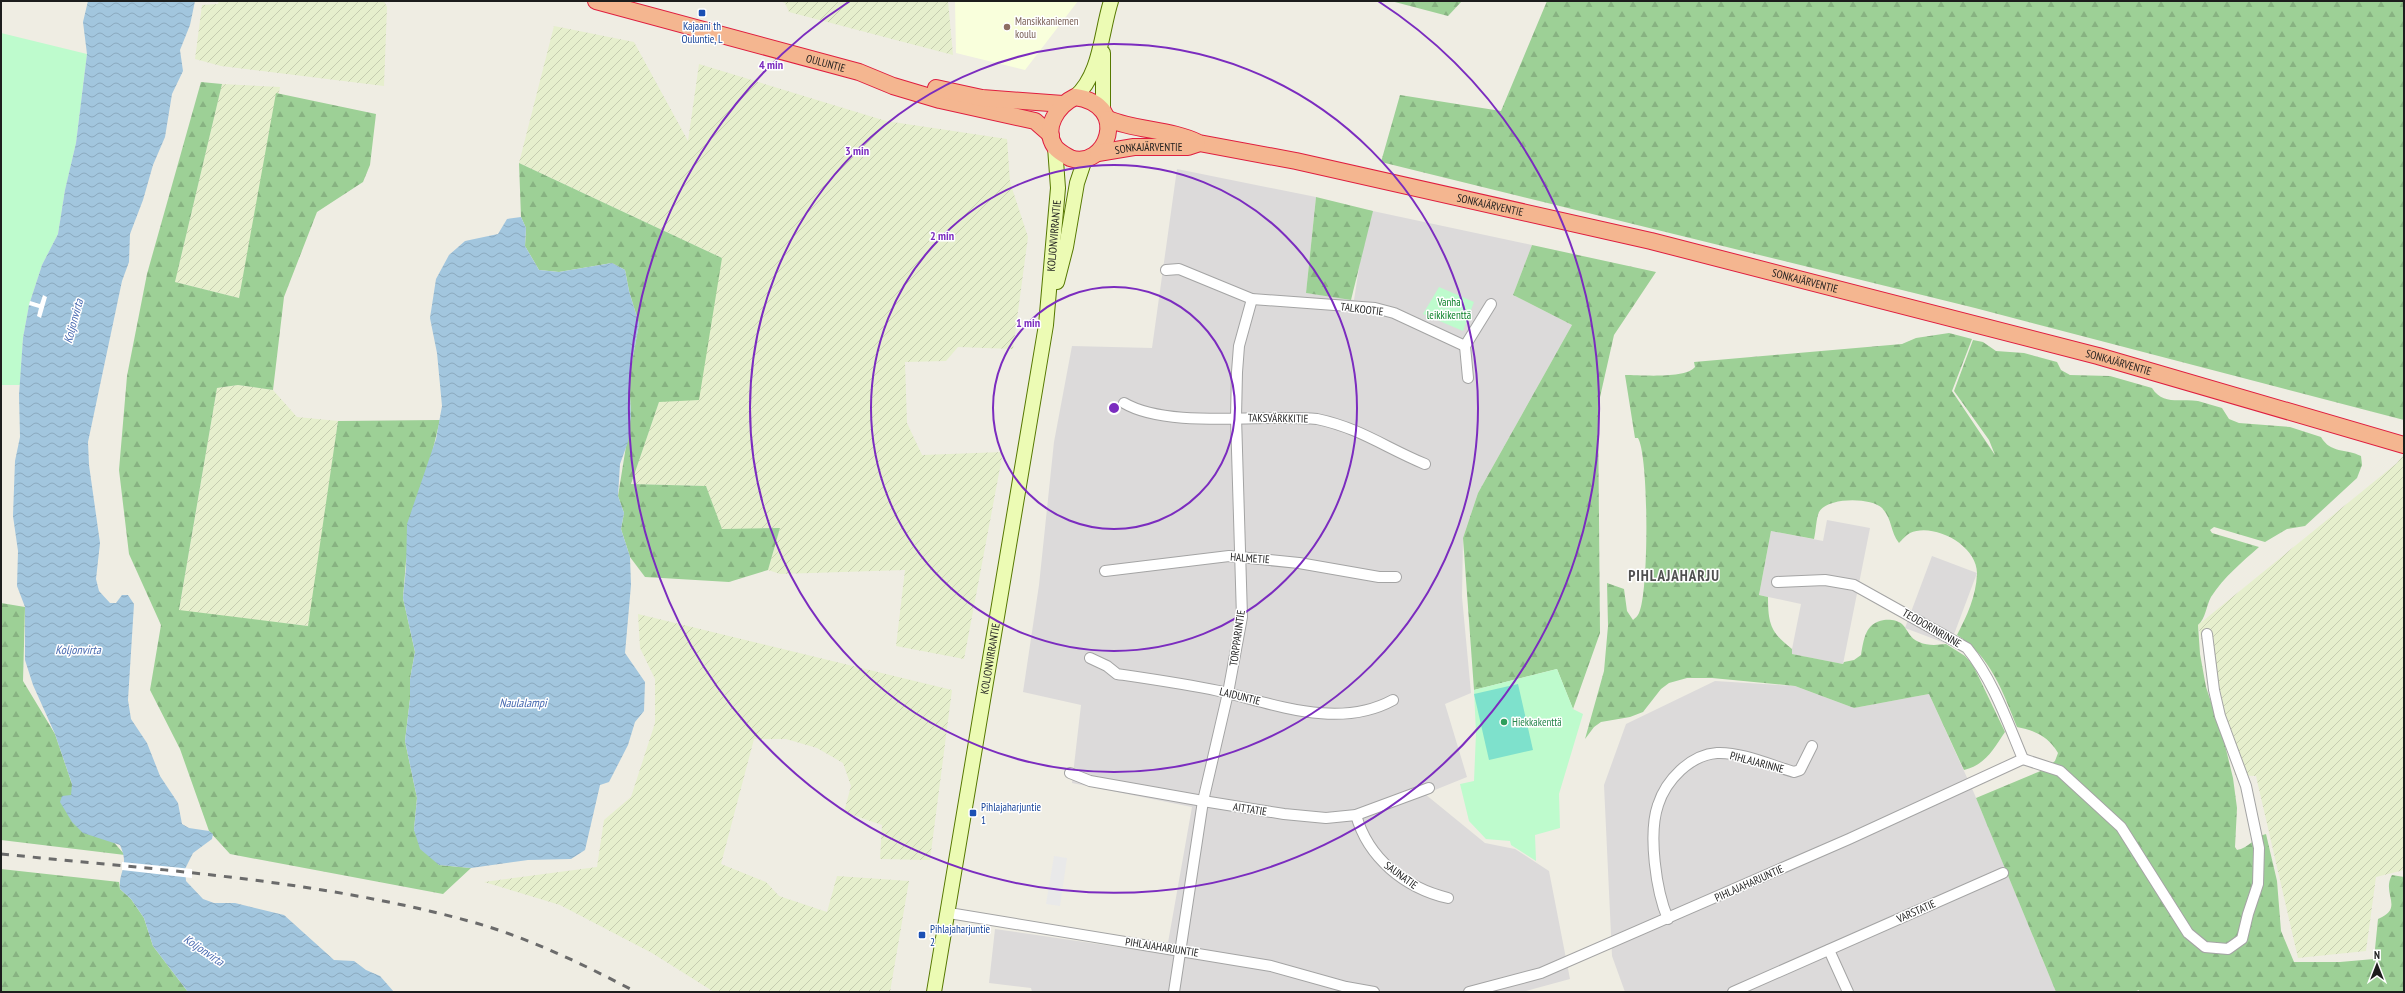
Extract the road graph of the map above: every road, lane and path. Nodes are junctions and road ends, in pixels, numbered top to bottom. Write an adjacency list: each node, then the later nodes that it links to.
1 (596, 1): 4 (highway, OULUNTIE)
2 (1111, 1): 3 (main road)
3 (1103, 37): 5 (main road); 6 (main road)
4 (870, 75): 5 (highway, OULUNTIE); 7 (highway, OULUNTIE)
5 (1069, 101): 6 (highway); 7 (highway)
6 (1105, 114): 8 (highway, SONKAJÄRVENTIE); 9 (highway)
7 (1053, 141): 9 (highway); 13 (main road, KOLJONVIRRANTIE)
8 (1199, 143): 9 (highway, SONKAJÄRVENTIE); 18 (highway, SONKAJÄRVENTIE)
9 (1092, 156): 13 (main road, KOLJONVIRRANTIE)
10 (1166, 270): 11 (street, TALKOOTIE)
11 (1252, 299): 14 (street, TALKOOTIE); 17 (street, TORPPARINTIE)
12 (1491, 304): 14 (street)
13 (1046, 325): 36 (main road, KOLJONVIRRANTIE)
14 (1465, 346): 15 (street)
15 (1468, 378)
16 (1124, 402): 17 (street, TAKSVÄRKKITIE)
17 (1236, 417): 19 (street, TAKSVÄRKKITIE); 20 (street, TORPPARINTIE)
18 (2404, 445)
19 (1425, 464)
20 (1240, 556): 21 (street, HALMETIE); 22 (street, HALMETIE); 26 (street, TORPPARINTIE)
21 (1104, 572)
22 (1396, 577)
23 (1777, 582): 29 (street, TEODORINRINNE)
24 (2207, 634): 29 (street)
25 (1090, 658): 26 (street, LAIDUNTIE)
26 (1228, 693): 27 (street, LAIDUNTIE); 32 (street, TORPPARINTIE)
27 (1393, 700)
28 (1812, 746): 37 (street, PIHLAJARINNE)
29 (2023, 759): 37 (street, PIHLAJAHARJUNTIE)
30 (1070, 773): 32 (street, AITTATIE)
31 (1429, 788): 33 (street, AITTATIE)
32 (1203, 801): 33 (street, AITTATIE); 38 (street, TORPPARINTIE)
33 (1356, 815): 35 (street, SAUNATIE)
34 (2003, 873): 39 (street, VARSTATIE)
35 (1448, 898)
36 (949, 913): 38 (street, PIHLAJAHARJUNTIE); 40 (main road, KOLJONVIRRANTIE)
37 (1668, 919): 43 (street, PIHLAJAHARJUNTIE)
38 (1180, 949): 41 (street, TORPPARINTIE); 42 (street, PIHLAJAHARJUNTIE)
39 (1829, 950): 44 (street, VARSTATIE); 45 (street)
40 (934, 992)
41 (1174, 992)
42 (1374, 992)
43 (1469, 992)
44 (1733, 992)
45 (1848, 992)

